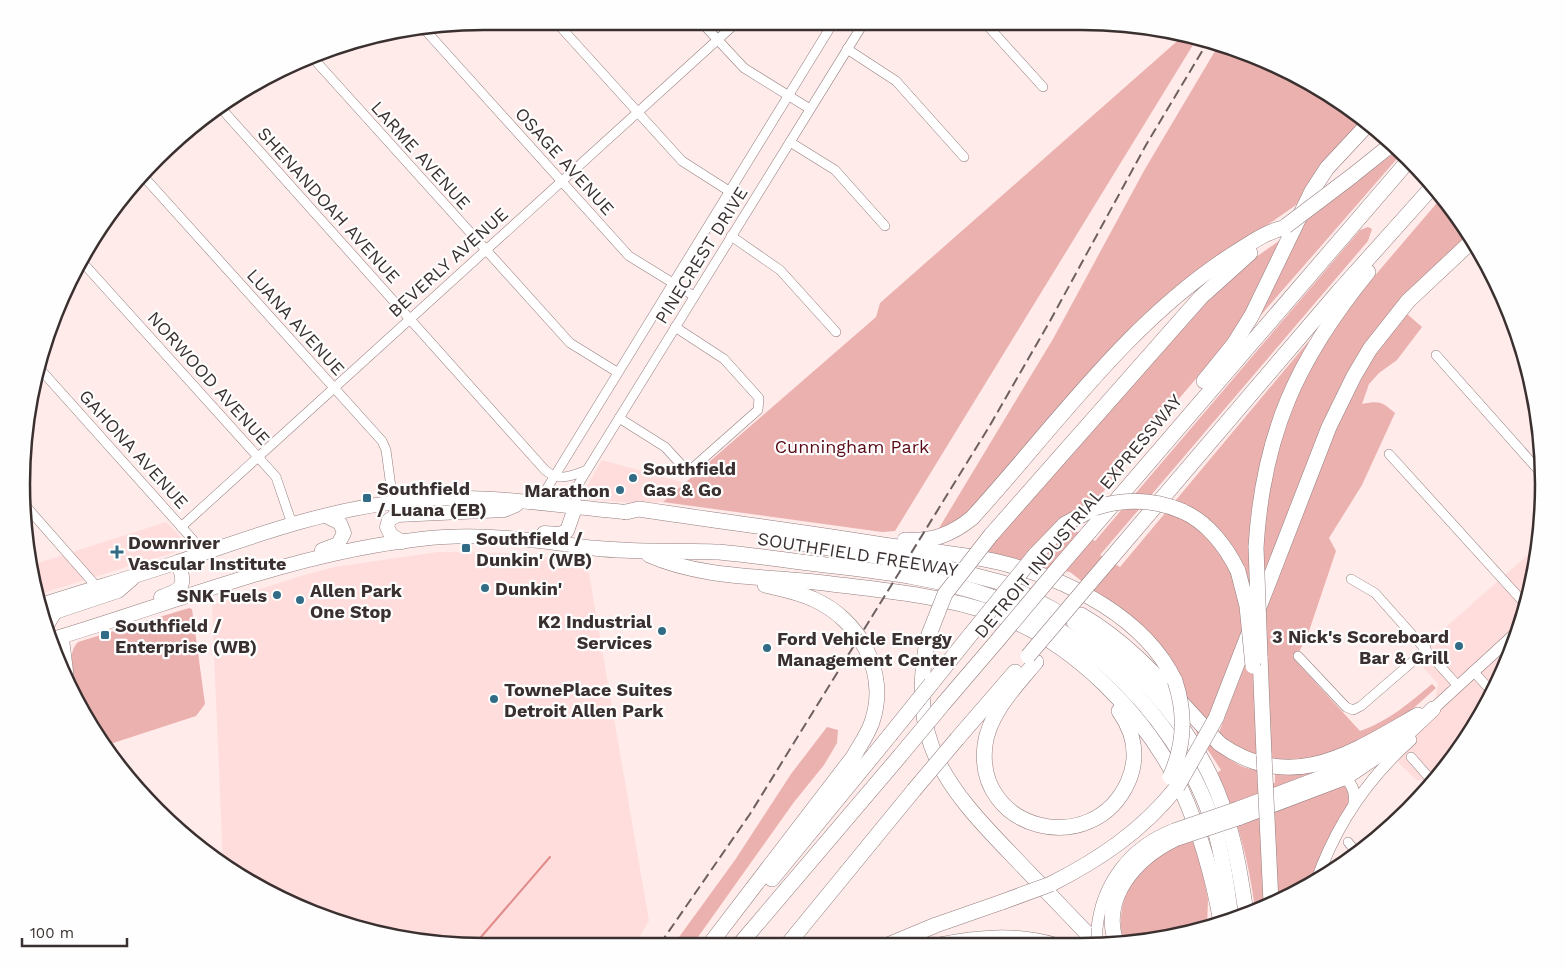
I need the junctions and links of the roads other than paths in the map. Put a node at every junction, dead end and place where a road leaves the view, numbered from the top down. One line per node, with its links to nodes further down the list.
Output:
1 (563, 30): 15 (street)
2 (709, 30): 8 (street)
3 (729, 30): 8 (street, BEVERLY AVENUE)
4 (829, 30): 12 (street, PINECREST DRIVE)
5 (859, 30): 9 (street, PINECREST DRIVE)
6 (991, 30): 11 (street)
7 (428, 34): 22 (street, OSAGE AVENUE)
8 (718, 40): 12 (street); 15 (street, BEVERLY AVENUE)
9 (847, 49): 13 (street, PINECREST DRIVE); 19 (street)
10 (316, 63): 30 (street, LARME AVENUE)
11 (1042, 87)
12 (788, 96): 13 (street); 23 (street, PINECREST DRIVE)
13 (810, 109): 17 (street, PINECREST DRIVE)
14 (225, 112): 34 (street, SHENANDOAH AVENUE)
15 (637, 112): 22 (street, BEVERLY AVENUE); 23 (street)
16 (1363, 129): 47 (highway)
17 (790, 142): 26 (street); 28 (street, PINECREST DRIVE)
18 (1386, 149): 27 (highway, bridge)
19 (964, 157)
20 (1404, 165): 47 (highway, DETROIT INDUSTRIAL EXPRESSWAY)
21 (147, 180): 40 (street, LUANA AVENUE)
22 (561, 182): 30 (street, BEVERLY AVENUE); 32 (street, OSAGE AVENUE)
23 (729, 192): 32 (street, PINECREST DRIVE)
24 (1428, 192): 71 (highway, bridge)
25 (1433, 198): 84 (highway, bridge)
26 (884, 226)
27 (1285, 227): 56 (highway); 109 (highway, bridge)
28 (731, 236): 33 (street, PINECREST DRIVE); 36 (street)
29 (1466, 245): 88 (highway, bridge)
30 (485, 251): 34 (street, BEVERLY AVENUE); 38 (street, LARME AVENUE)
31 (86, 266): 43 (street, NORWOOD AVENUE)
32 (673, 282): 33 (street, OSAGE AVENUE); 38 (street, PINECREST DRIVE)
33 (694, 296): 35 (street, PINECREST DRIVE)
34 (410, 319): 40 (street, BEVERLY AVENUE); 46 (street, SHENANDOAH AVENUE)
35 (675, 327): 41 (street, PINECREST DRIVE); 41 (street)
36 (836, 332)
37 (1436, 355): 44 (street)
38 (617, 372): 46 (street, PINECREST DRIVE)
39 (44, 373): 55 (street, GAHONA AVENUE)
40 (334, 388): 43 (street, BEVERLY AVENUE); 48 (street, LUANA AVENUE)
41 (619, 418): 45 (street, PINECREST DRIVE)
42 (1390, 454): 68 (street)
43 (258, 457): 54 (street, NORWOOD AVENUE); 55 (street, BEVERLY AVENUE)
44 (1534, 466)
45 (586, 470): 46 (street); 50 (street, PINECREST DRIVE)
46 (553, 477): 49 (street, PINECREST DRIVE)
47 (1128, 486): 104 (highway, DETROIT INDUSTRIAL EXPRESSWAY, bridge)
48 (393, 502): 49 (highway); 53 (highway)
49 (532, 502): 50 (highway); 58 (highway)
50 (575, 508): 52 (highway); 57 (highway)
51 (31, 512): 67 (street)
52 (626, 512): 56 (highway); 71 (highway, SOUTHFIELD FREEWAY)
53 (326, 516): 54 (highway); 66 (highway)
54 (292, 524): 60 (highway)
55 (181, 526): 60 (street, GAHONA AVENUE)
56 (831, 535): 88 (highway, bridge)
57 (436, 538): 58 (highway); 59 (highway)
58 (402, 542): 66 (highway)
59 (594, 548): 61 (highway, SOUTHFIELD FREEWAY)
60 (200, 553): 62 (highway)
61 (644, 553): 63 (highway); 97 (highway, SOUTHFIELD FREEWAY)
62 (178, 562): 64 (highway); 73 (highway)
63 (733, 575): 70 (highway); 102 (highway)
64 (135, 576): 67 (highway); 72 (highway)
65 (1351, 579): 75 (street)
66 (237, 581): 73 (highway)
67 (97, 587): 69 (highway)
68 (1521, 599)
69 (46, 604)
70 (981, 610): 77 (highway); 95 (highway)
71 (1068, 611): 77 (highway, bridge); 83 (highway); 96 (highway)
72 (50, 619)
73 (64, 635): 78 (street)
74 (1507, 641): 79 (main road)
75 (1426, 648): 76 (street); 80 (street)
76 (1298, 656)
77 (1032, 659): 105 (highway, bridge)
78 (68, 664)
79 (1473, 671): 80 (main road); 81 (street)
80 (1458, 686): 82 (main road)
81 (1487, 687)
82 (1433, 708): 83 (main road); 86 (highway); 89 (main road)
83 (1418, 715): 86 (main road)
84 (1264, 737): 94 (highway, bridge); 103 (highway, bridge)
85 (1410, 757): 87 (street)
86 (1342, 773): 89 (main road); 90 (highway, bridge)
87 (1428, 776)
88 (1173, 782): 106 (highway, bridge)
89 (1354, 803): 93 (main road)
90 (1174, 834): 100 (main road, bridge); 101 (highway)
91 (1348, 842): 92 (street)
92 (1353, 847)
93 (1322, 868)
94 (1272, 896)
95 (1215, 898): 98 (highway); 99 (highway)
96 (1245, 907)
97 (1230, 913)
98 (1219, 916)
99 (1213, 919)
100 (1098, 937)
101 (1115, 937)
102 (715, 938)
103 (724, 938)
104 (745, 938)
105 (793, 938)
106 (905, 938)
107 (984, 938): 108 (highway)
108 (1016, 938)
109 (1090, 938)

